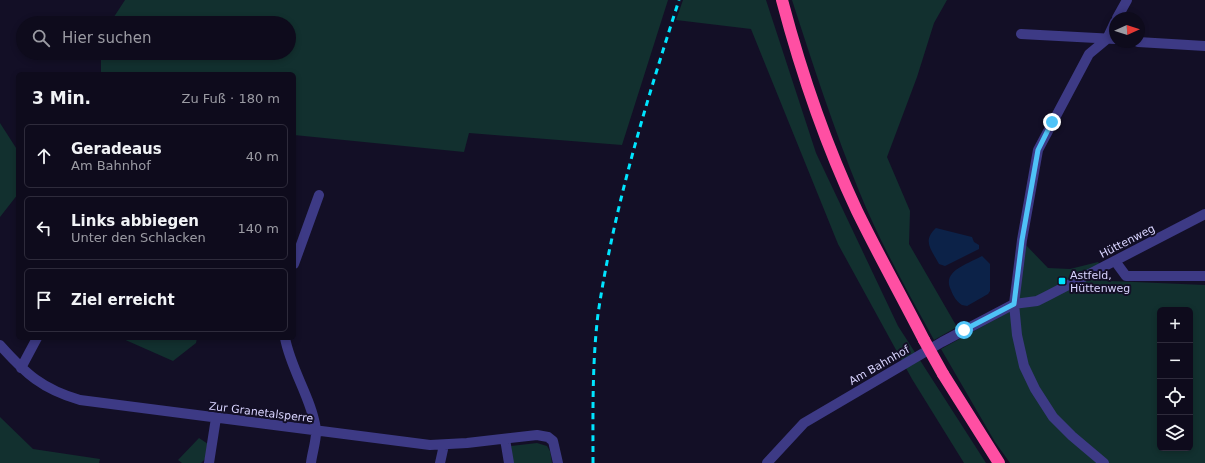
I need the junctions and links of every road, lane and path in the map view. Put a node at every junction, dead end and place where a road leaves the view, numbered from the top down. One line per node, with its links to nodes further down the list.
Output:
1 (782, 0): 29 (highway, bridge)
2 (1126, 0): 3 (street)
3 (1120, 12)
4 (1021, 34): 5 (street)
5 (1109, 39)
6 (1109, 40): 14 (street)
7 (1145, 42): 8 (street)
8 (1205, 46)
9 (319, 195): 11 (street)
10 (1205, 214): 12 (street, Hüttenweg)
11 (296, 258)
12 (1115, 261): 13 (street); 14 (street, Hüttenweg)
13 (1205, 276)
14 (1014, 304): 28 (street, Am Bahnhof); 30 (street)
15 (36, 340): 18 (street)
16 (285, 340): 20 (street)
17 (0, 345): 18 (street, Zur Granetalsperre)
18 (21, 368): 19 (street, Zur Granetalsperre)
19 (216, 418): 20 (street, Zur Granetalsperre); 23 (street)
20 (316, 431): 22 (street, Zur Granetalsperre); 24 (street)
21 (505, 439): 22 (street, Zur Granetalsperre); 26 (street); 27 (street, Zur Granetalsperre)
22 (444, 445): 25 (street)
23 (209, 463)
24 (311, 463)
25 (440, 463)
26 (509, 463)
27 (558, 463)
28 (767, 463)
29 (999, 463)
30 (1104, 463)

